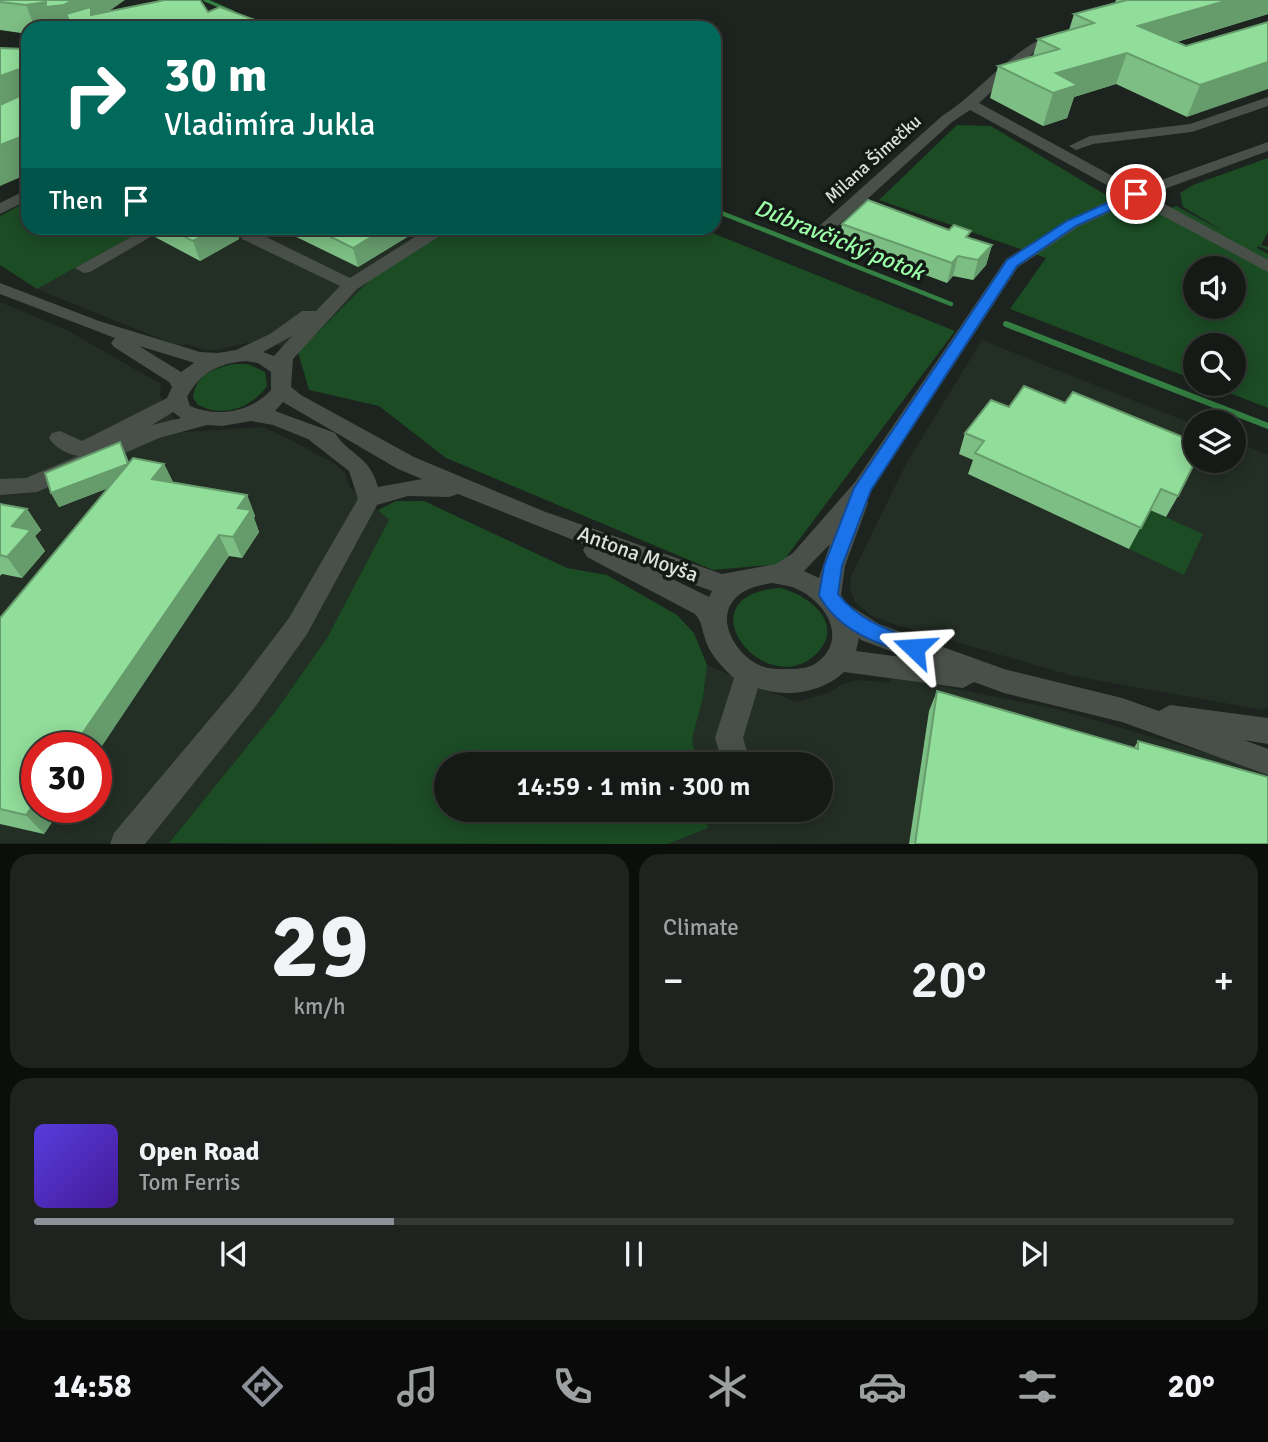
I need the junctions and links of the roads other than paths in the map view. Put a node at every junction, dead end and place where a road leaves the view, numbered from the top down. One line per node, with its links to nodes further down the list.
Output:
1 (1076, 27): 3 (street, Milana Šimečku)
2 (1268, 101): 6 (street)
3 (970, 104): 4 (street, Milana Šimečku); 5 (street)
4 (947, 119): 5 (street, Milana Šimečku); 9 (street, Milana Šimečku)
5 (1001, 123): 8 (street)
6 (1076, 146)
7 (1268, 146): 8 (street)
8 (1136, 194): 13 (street); 27 (street)
9 (825, 228)
10 (145, 235): 14 (street)
11 (248, 235): 16 (street)
12 (429, 235): 16 (street)
13 (1268, 267)
14 (83, 268)
15 (4, 288): 17 (street)
16 (348, 288): 18 (street); 19 (street)
17 (92, 325): 18 (street); 20 (street)
18 (229, 357): 19 (street); 20 (street)
19 (280, 379): 21 (street); 25 (street, Antona Moyša)
20 (179, 393): 22 (street); 24 (street)
21 (249, 414): 22 (street); 23 (street, Antona Moyša)
22 (201, 420): 26 (street)
23 (316, 435): 25 (street, Antona Moyša); 29 (street)
24 (60, 438)
25 (394, 457): 28 (street, Antona Moyša)
26 (0, 487)
27 (863, 488): 31 (street); 33 (street)
28 (482, 494): 29 (street); 30 (street, Antona Moyša)
29 (369, 499): 42 (street)
30 (535, 517): 32 (street, Antona Moyša); 34 (street, Antona Moyša)
31 (781, 573): 32 (street); 33 (street)
32 (741, 579): 34 (street)
33 (834, 603): 35 (street); 37 (street)
34 (713, 618): 36 (street)
35 (837, 660): 36 (street); 37 (street)
36 (749, 674): 40 (street)
37 (1004, 681): 38 (street)
38 (1122, 710): 39 (street); 41 (street)
39 (1268, 730)
40 (733, 752)
41 (1268, 762)
42 (125, 844)

